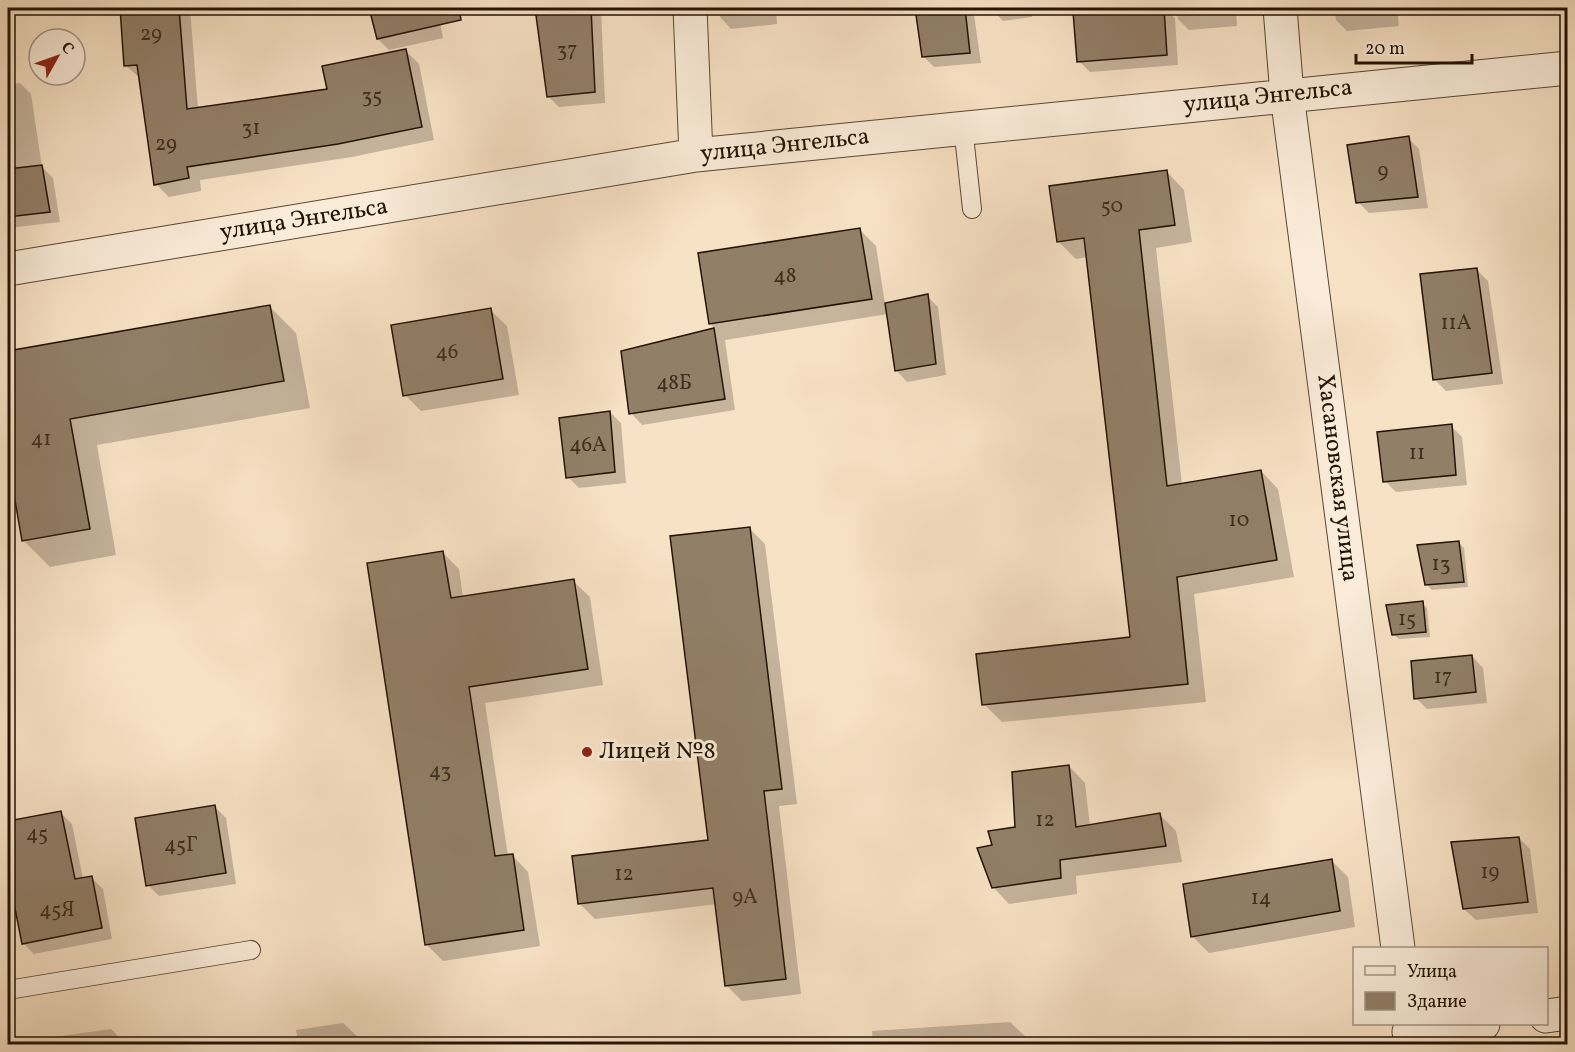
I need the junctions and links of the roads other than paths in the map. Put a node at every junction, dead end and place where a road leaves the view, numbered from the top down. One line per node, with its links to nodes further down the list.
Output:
1 (690, 8): 6 (street)
2 (1280, 8): 4 (street, Хасановская улица)
3 (1568, 68): 4 (street, улица Энгельса)
4 (1287, 95): 5 (street, улица Энгельса); 9 (street, Хасановская улица)
5 (963, 127): 6 (street, улица Энгельса); 7 (lane)
6 (696, 155): 8 (street, улица Энгельса)
7 (972, 209)
8 (8, 269)
9 (1398, 947)
10 (251, 950): 11 (lane)
11 (8, 990)
12 (1568, 1013): 13 (street)
13 (1548, 1016)
14 (1468, 1025): 15 (street)
15 (1409, 1033)

